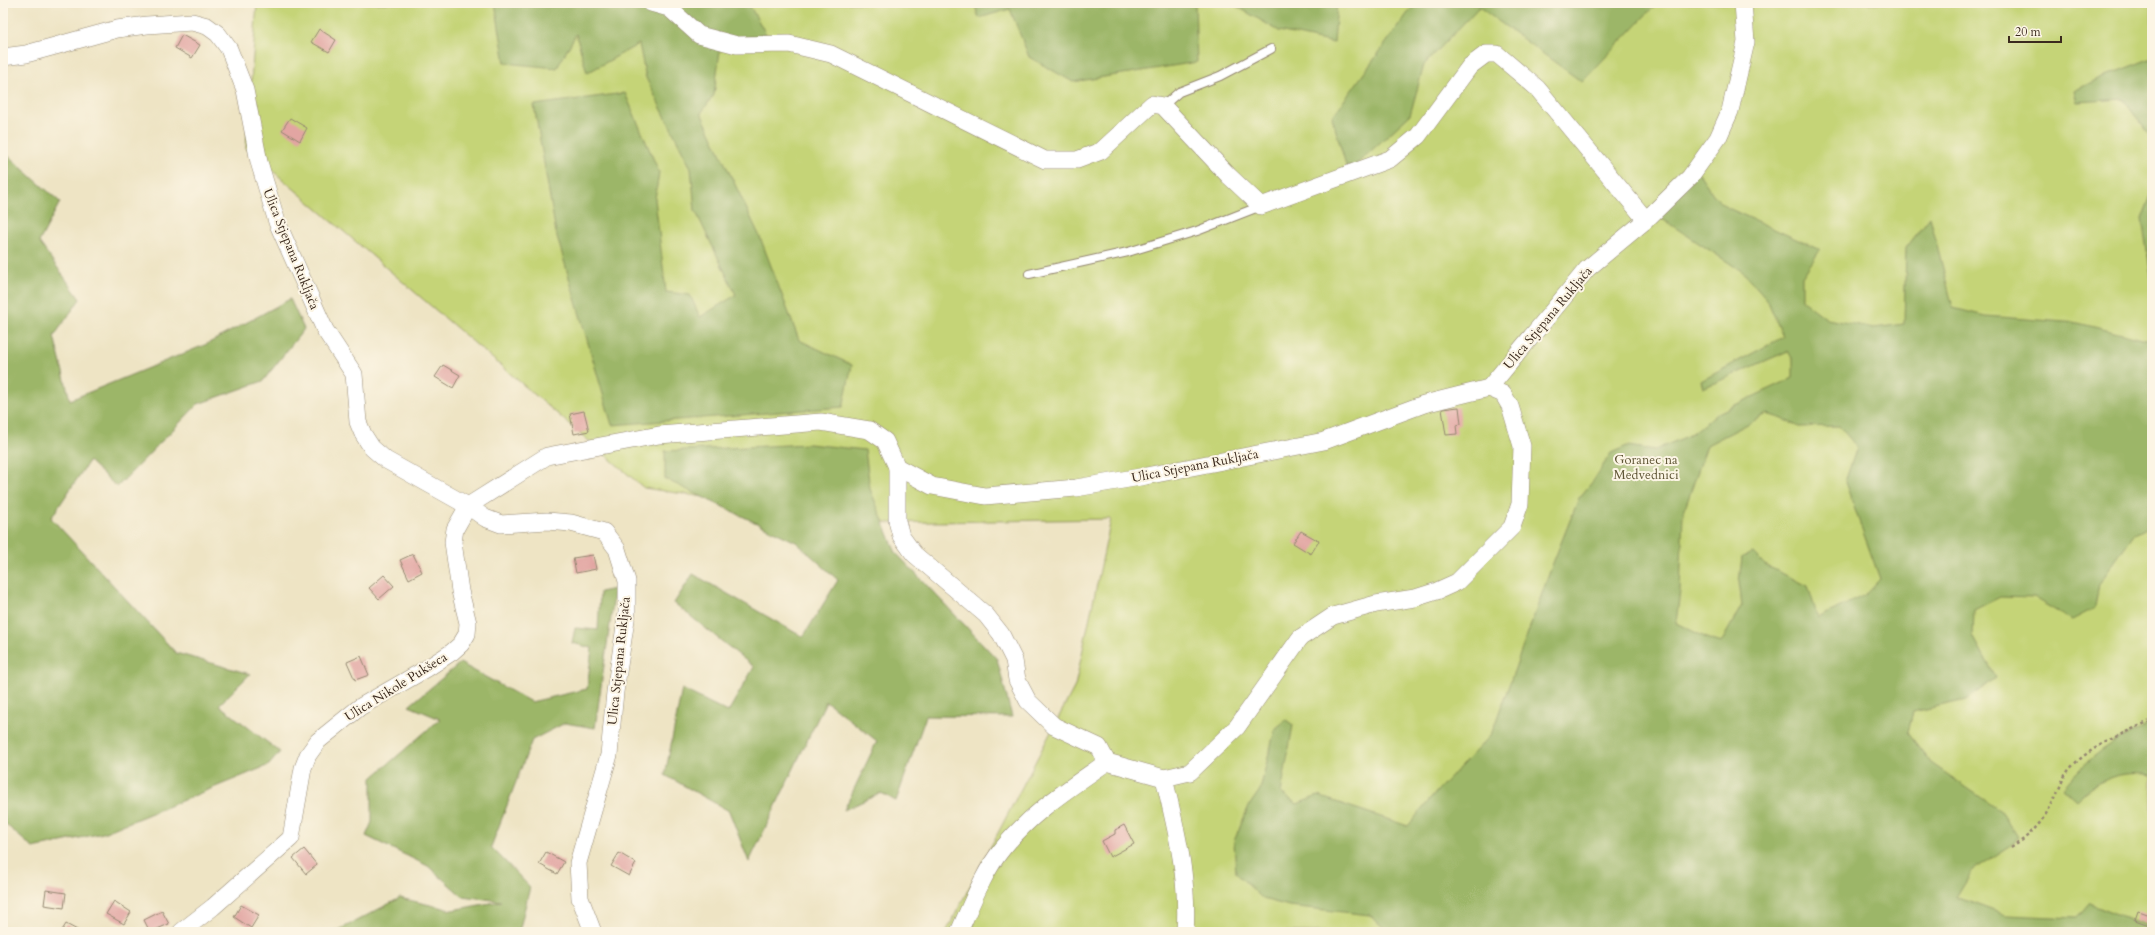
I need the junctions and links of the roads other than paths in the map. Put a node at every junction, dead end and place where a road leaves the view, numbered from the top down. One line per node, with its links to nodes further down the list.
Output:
1 (651, 3): 5 (street)
2 (1743, 3): 7 (street, Ulica Stjepana Rukljača)
3 (1271, 49): 5 (lane)
4 (3, 57): 11 (street, Ulica Stjepana Rukljača)
5 (1163, 106): 6 (street)
6 (1261, 206): 7 (street); 8 (lane)
7 (1646, 220): 9 (street, Ulica Stjepana Rukljača)
8 (1029, 274)
9 (1489, 388): 10 (street, Ulica Stjepana Rukljača); 13 (street)
10 (898, 467): 11 (street); 12 (street)
11 (468, 506): 14 (street, Ulica Nikole Pukšeca); 15 (street, Ulica Stjepana Rukljača)
12 (1107, 762): 13 (street); 16 (street)
13 (1164, 778): 17 (street)
14 (181, 932)
15 (593, 932)
16 (959, 932)
17 (1185, 932)

